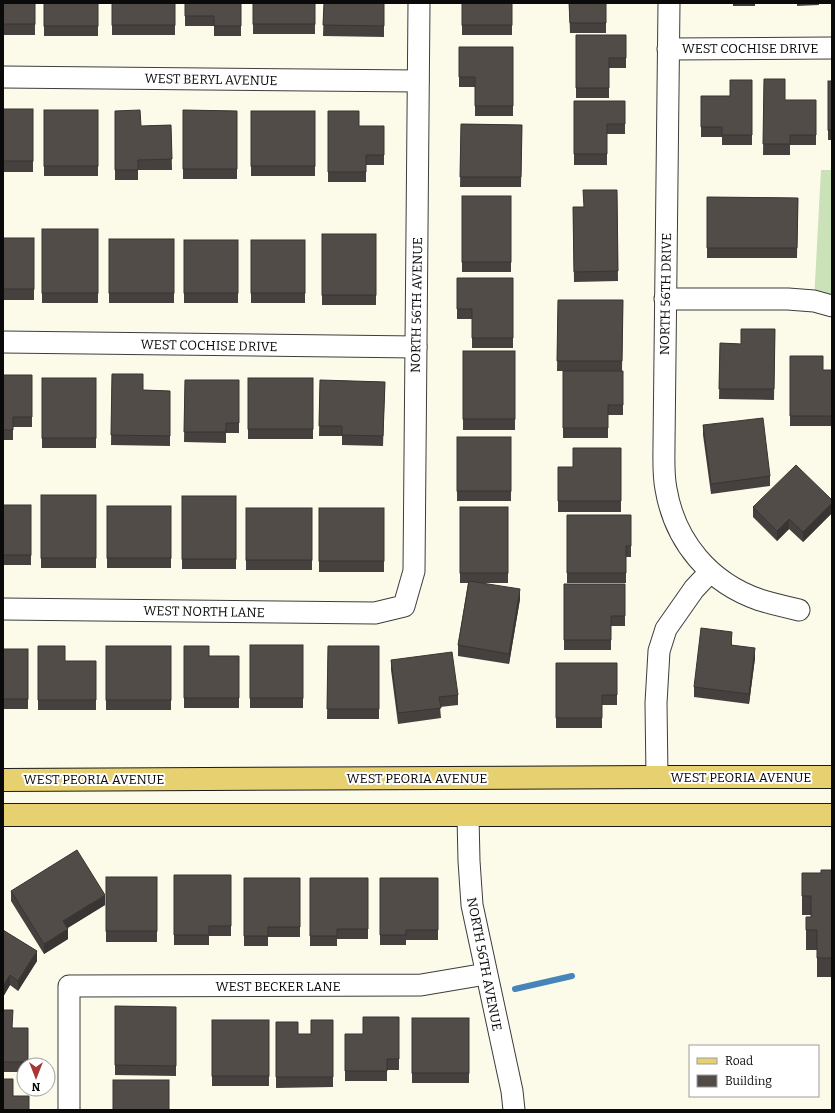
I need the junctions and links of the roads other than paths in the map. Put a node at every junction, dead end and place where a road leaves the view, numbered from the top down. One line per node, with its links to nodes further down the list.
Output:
1 (419, 3): 6 (street, NORTH 56TH AVENUE)
2 (669, 3): 3 (street, NORTH 56TH DRIVE)
3 (668, 48): 4 (street, WEST COCHISE DRIVE); 7 (street, NORTH 56TH DRIVE)
4 (832, 48)
5 (3, 77): 6 (street, WEST BERYL AVENUE)
6 (418, 81): 10 (street, NORTH 56TH AVENUE)
7 (665, 299): 8 (street); 11 (street, NORTH 56TH DRIVE)
8 (832, 306)
9 (3, 342): 10 (street, WEST COCHISE DRIVE)
10 (416, 347): 12 (street, NORTH 56TH AVENUE)
11 (710, 572): 14 (street, NORTH 56TH DRIVE); 15 (street)
12 (404, 606): 13 (street, WEST NORTH LANE)
13 (3, 609)
14 (799, 610)
15 (657, 777): 16 (main road, WEST PEORIA AVENUE); 17 (main road, WEST PEORIA AVENUE)
16 (832, 777)
17 (3, 780)
18 (3, 815): 20 (main road)
19 (832, 815): 20 (main road)
20 (468, 816): 21 (street, NORTH 56TH AVENUE)
21 (486, 974): 22 (street, WEST BECKER LANE); 23 (street, NORTH 56TH AVENUE)
22 (69, 1110)
23 (514, 1110)

